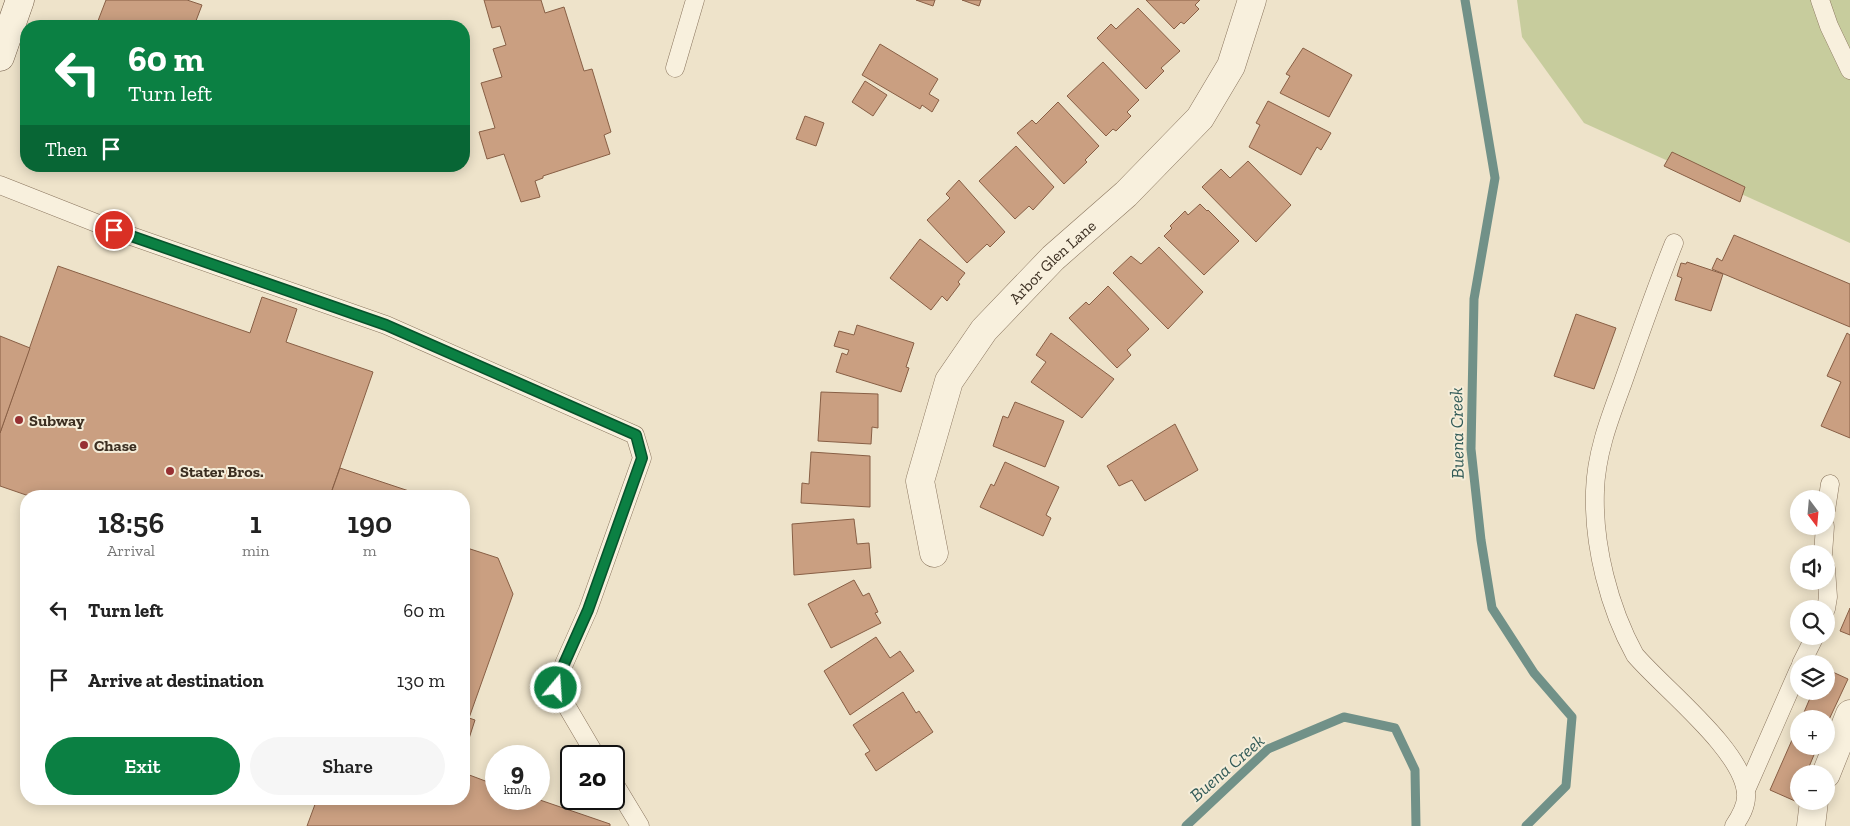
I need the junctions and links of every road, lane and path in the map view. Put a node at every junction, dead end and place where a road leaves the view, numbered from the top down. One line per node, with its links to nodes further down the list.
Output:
1 (20, 0): 5 (street)
2 (695, 0): 6 (lane)
3 (1252, 0): 12 (street, Arbor Glen Lane)
4 (1820, 0): 7 (lane)
5 (0, 57)
6 (674, 68)
7 (1850, 70)
8 (0, 185): 15 (lane)
9 (1674, 243): 17 (lane)
10 (1830, 484): 11 (lane)
11 (1829, 490)
12 (934, 553)
13 (1790, 690): 17 (lane)
14 (1850, 714): 16 (street)
15 (590, 745)
16 (1830, 765)
17 (1746, 790): 21 (lane)
18 (625, 801): 20 (lane)
19 (1813, 810): 22 (street)
20 (640, 826)
21 (1734, 826)
22 (1811, 826)

